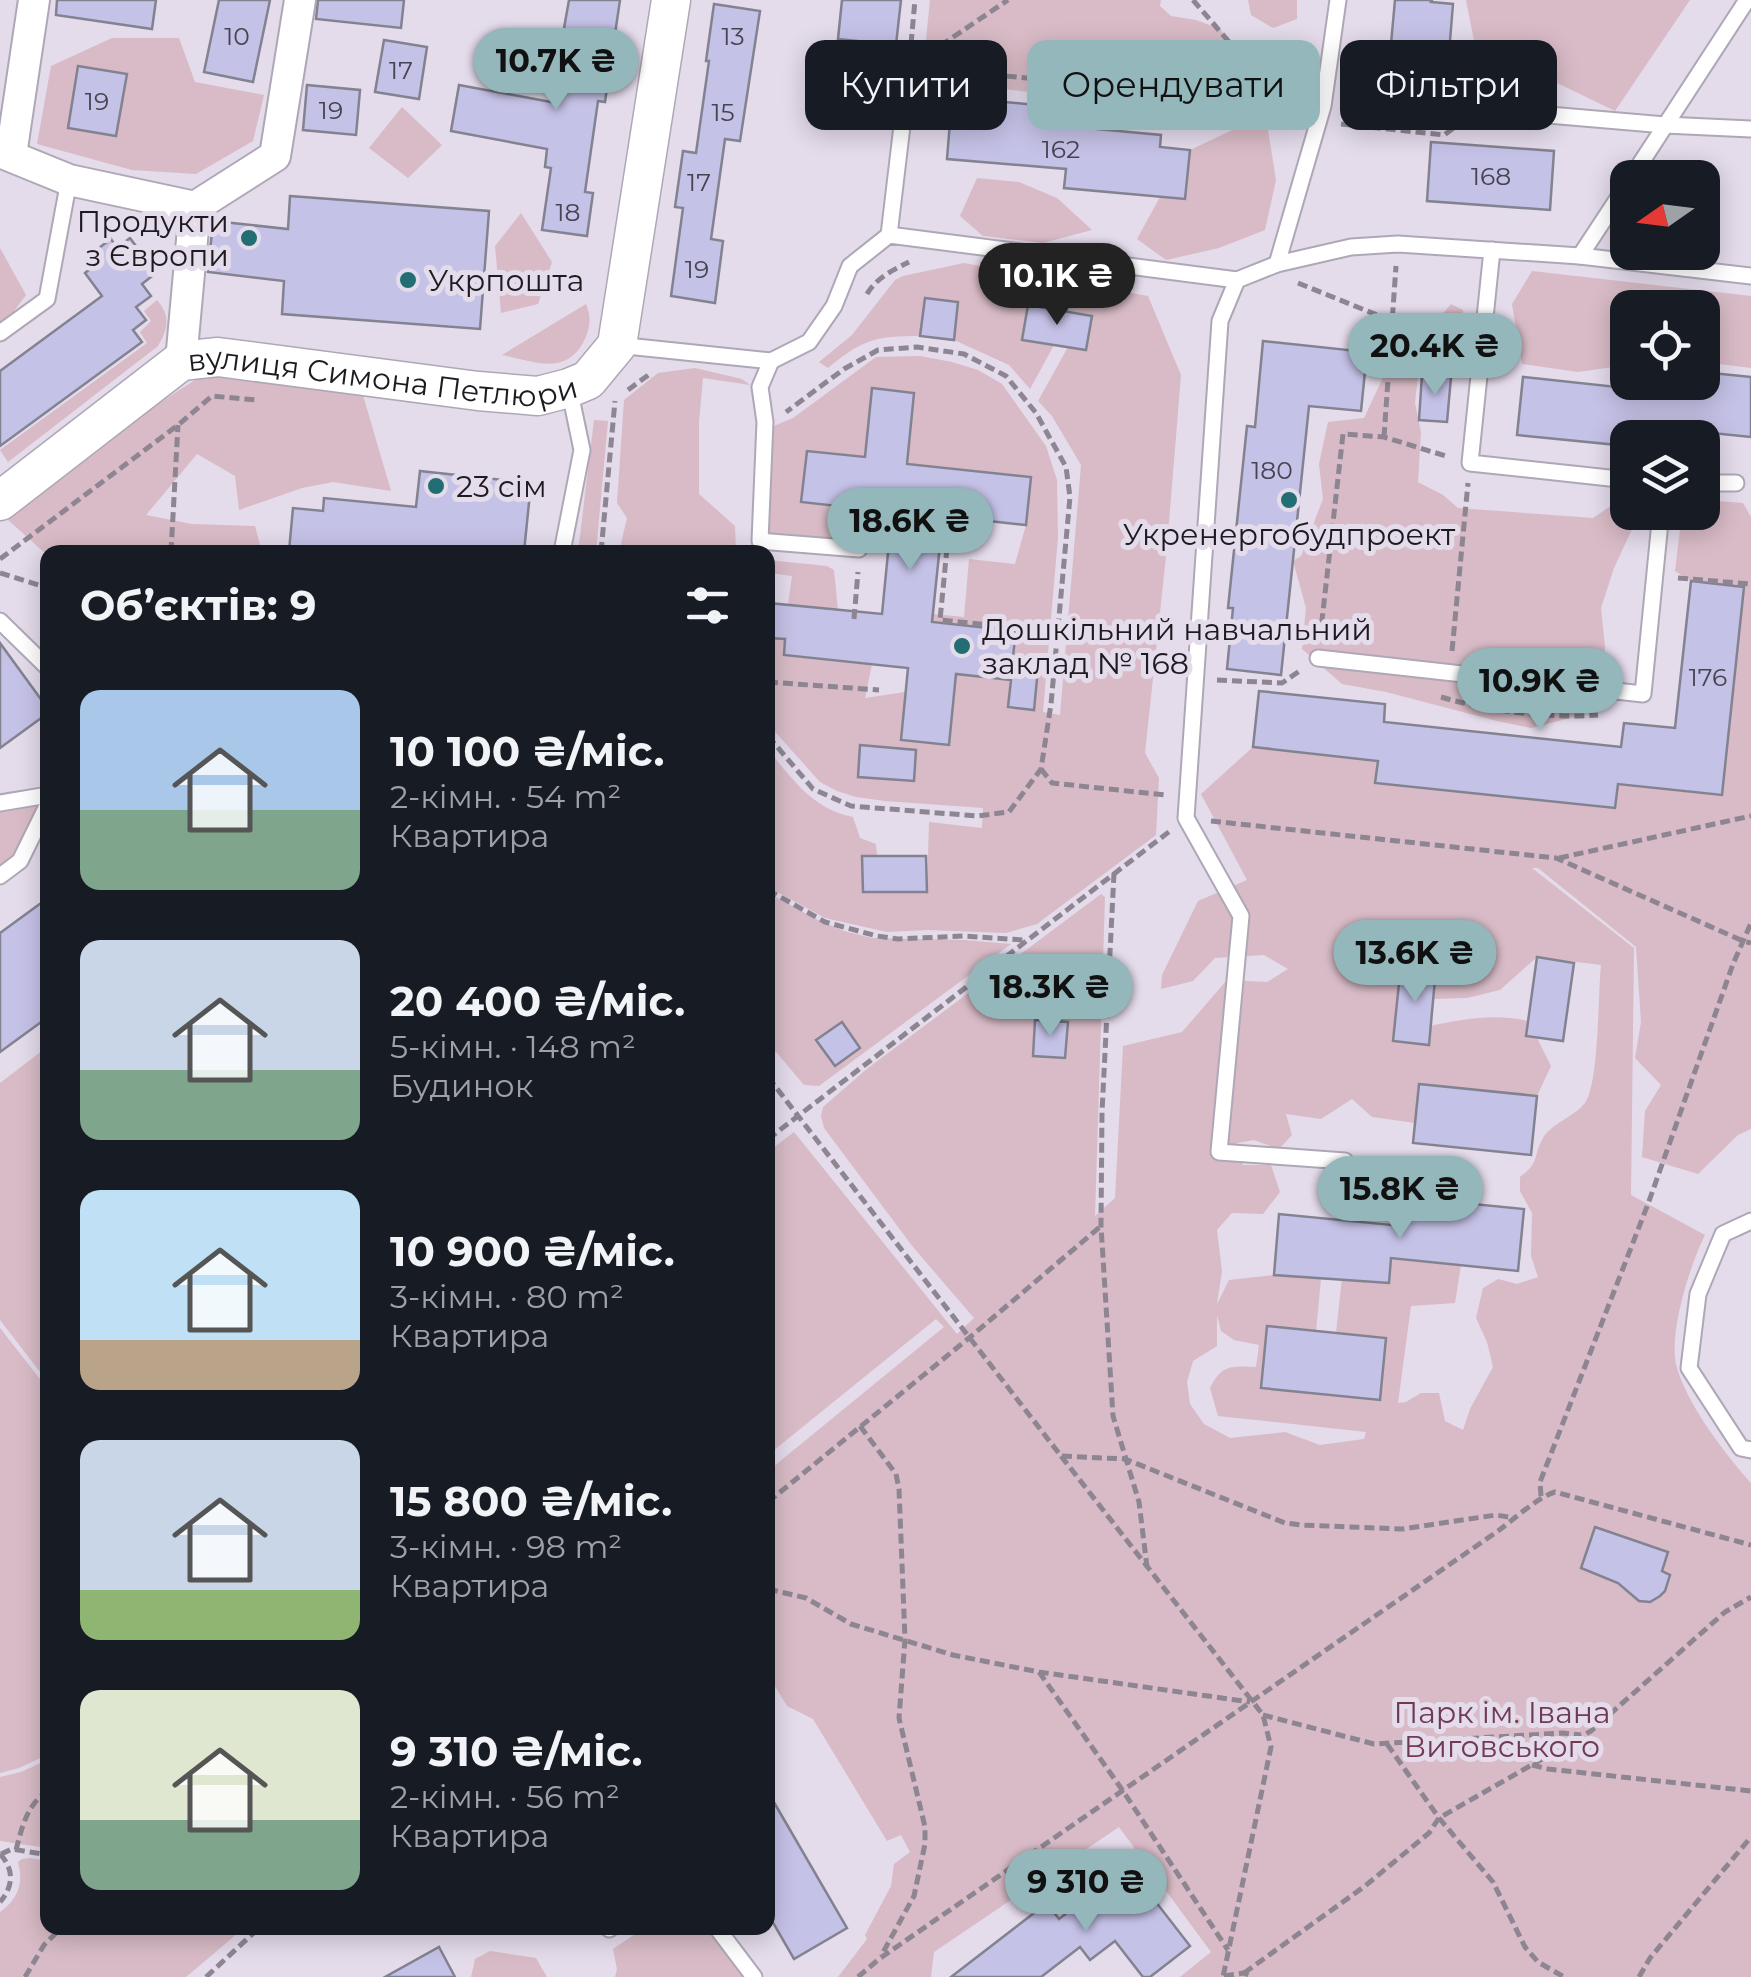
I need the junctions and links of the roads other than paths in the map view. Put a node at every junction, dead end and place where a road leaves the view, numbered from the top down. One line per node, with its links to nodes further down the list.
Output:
1 (34, 0): 10 (street)
2 (300, 0): 13 (street)
3 (671, 0): 22 (street)
4 (1338, 0): 18 (lane)
5 (1747, 0): 7 (lane)
6 (1557, 115): 7 (lane)
7 (1666, 125): 8 (lane); 11 (lane)
8 (1751, 129)
9 (901, 130): 15 (lane)
10 (6, 154): 12 (street)
11 (1642, 160)
12 (69, 180): 13 (street); 21 (lane)
13 (194, 207): 23 (street)
14 (1610, 209): 17 (lane)
15 (889, 236): 20 (lane); 24 (lane)
16 (1492, 250): 17 (lane); 18 (lane); 26 (lane)
17 (1580, 256): 19 (lane)
18 (1277, 264): 20 (lane)
19 (1751, 276)
20 (1238, 280): 40 (lane)
21 (0, 334)
22 (617, 344): 24 (lane); 25 (street, вулиця Симона Петлюри)
23 (182, 361): 25 (street, вулиця Симона Петлюри); 29 (street, вулиця Симона Петлюри)
24 (771, 361): 32 (lane)
25 (569, 388): 31 (lane)
26 (1610, 478)
27 (1720, 483): 28 (lane)
28 (1736, 483)
29 (0, 501)
30 (1659, 530): 34 (lane)
31 (563, 545)
32 (859, 549)
33 (0, 621): 35 (lane)
34 (1318, 658)
35 (40, 660)
36 (40, 797): 37 (lane)
37 (0, 803)
38 (40, 820): 39 (lane)
39 (0, 876)
40 (1345, 1161)
41 (1751, 1220): 42 (lane)
42 (1751, 1450)
43 (722, 1935): 44 (lane)
44 (754, 1977)

